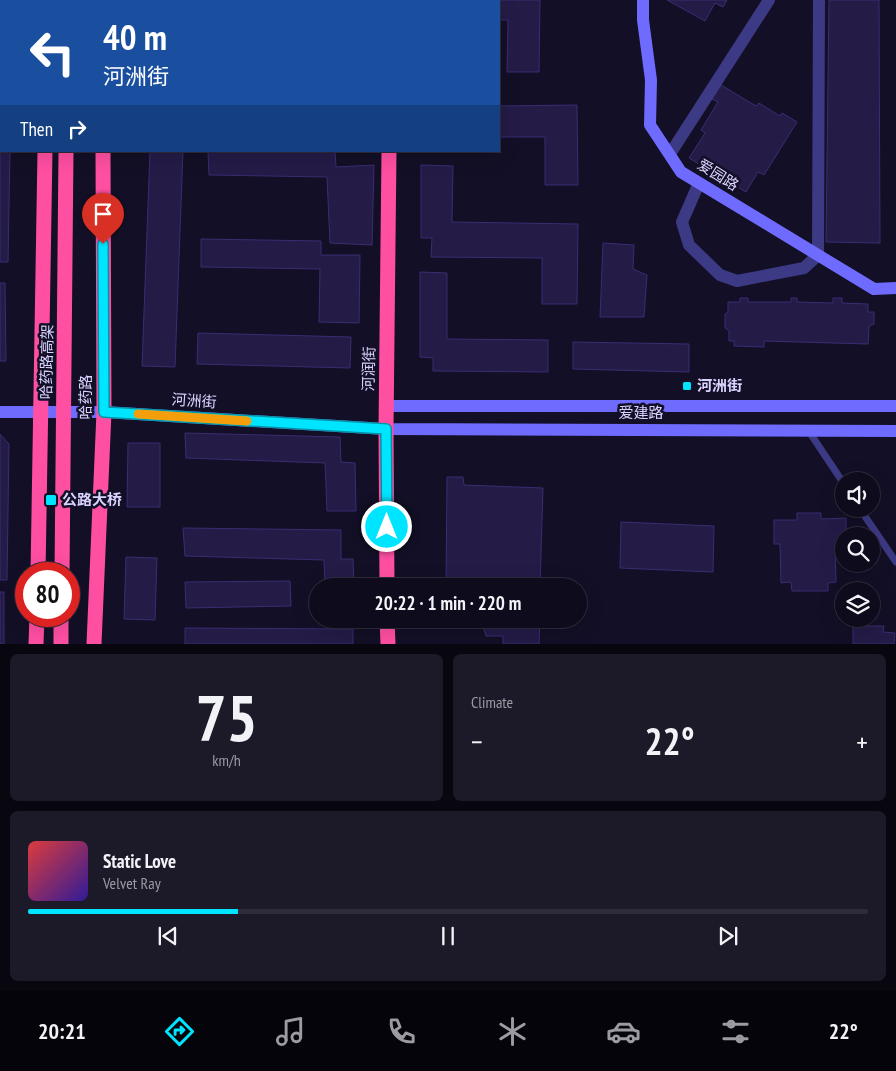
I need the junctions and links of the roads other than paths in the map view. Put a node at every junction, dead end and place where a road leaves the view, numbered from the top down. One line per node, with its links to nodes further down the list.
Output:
1 (643, 0): 8 (main road, 爱园路)
2 (769, 0): 8 (street)
3 (819, 0): 10 (street)
4 (45, 152): 15 (highway)
5 (66, 152): 23 (highway, 哈药路高架, bridge)
6 (103, 152): 16 (highway, 哈药路)
7 (389, 152): 12 (highway, 河润街)
8 (670, 154): 9 (main road, 爱园路)
9 (699, 183): 10 (main road, 爱园路); 10 (street)
10 (818, 256): 11 (main road, 爱园路)
11 (896, 288)
12 (386, 406): 13 (main road, 爱建路); 17 (highway, 河润街)
13 (896, 406)
14 (0, 412): 15 (main road, 河洲街)
15 (42, 412): 16 (main road, 河洲街); 22 (highway)
16 (104, 412): 17 (main road, 河洲街); 31 (highway, 哈药路)
17 (386, 429): 18 (main road, 爱建路); 25 (highway, 河润街)
18 (808, 430): 19 (main road, 爱建路); 20 (lane)
19 (896, 431)
20 (836, 472)
21 (865, 517): 24 (lane)
22 (38, 562)
23 (62, 562)
24 (896, 562)
25 (387, 578)
26 (37, 627): 29 (highway)
27 (61, 627): 30 (highway)
28 (388, 628): 32 (highway)
29 (36, 644)
30 (61, 644)
31 (94, 644)
32 (388, 644)

